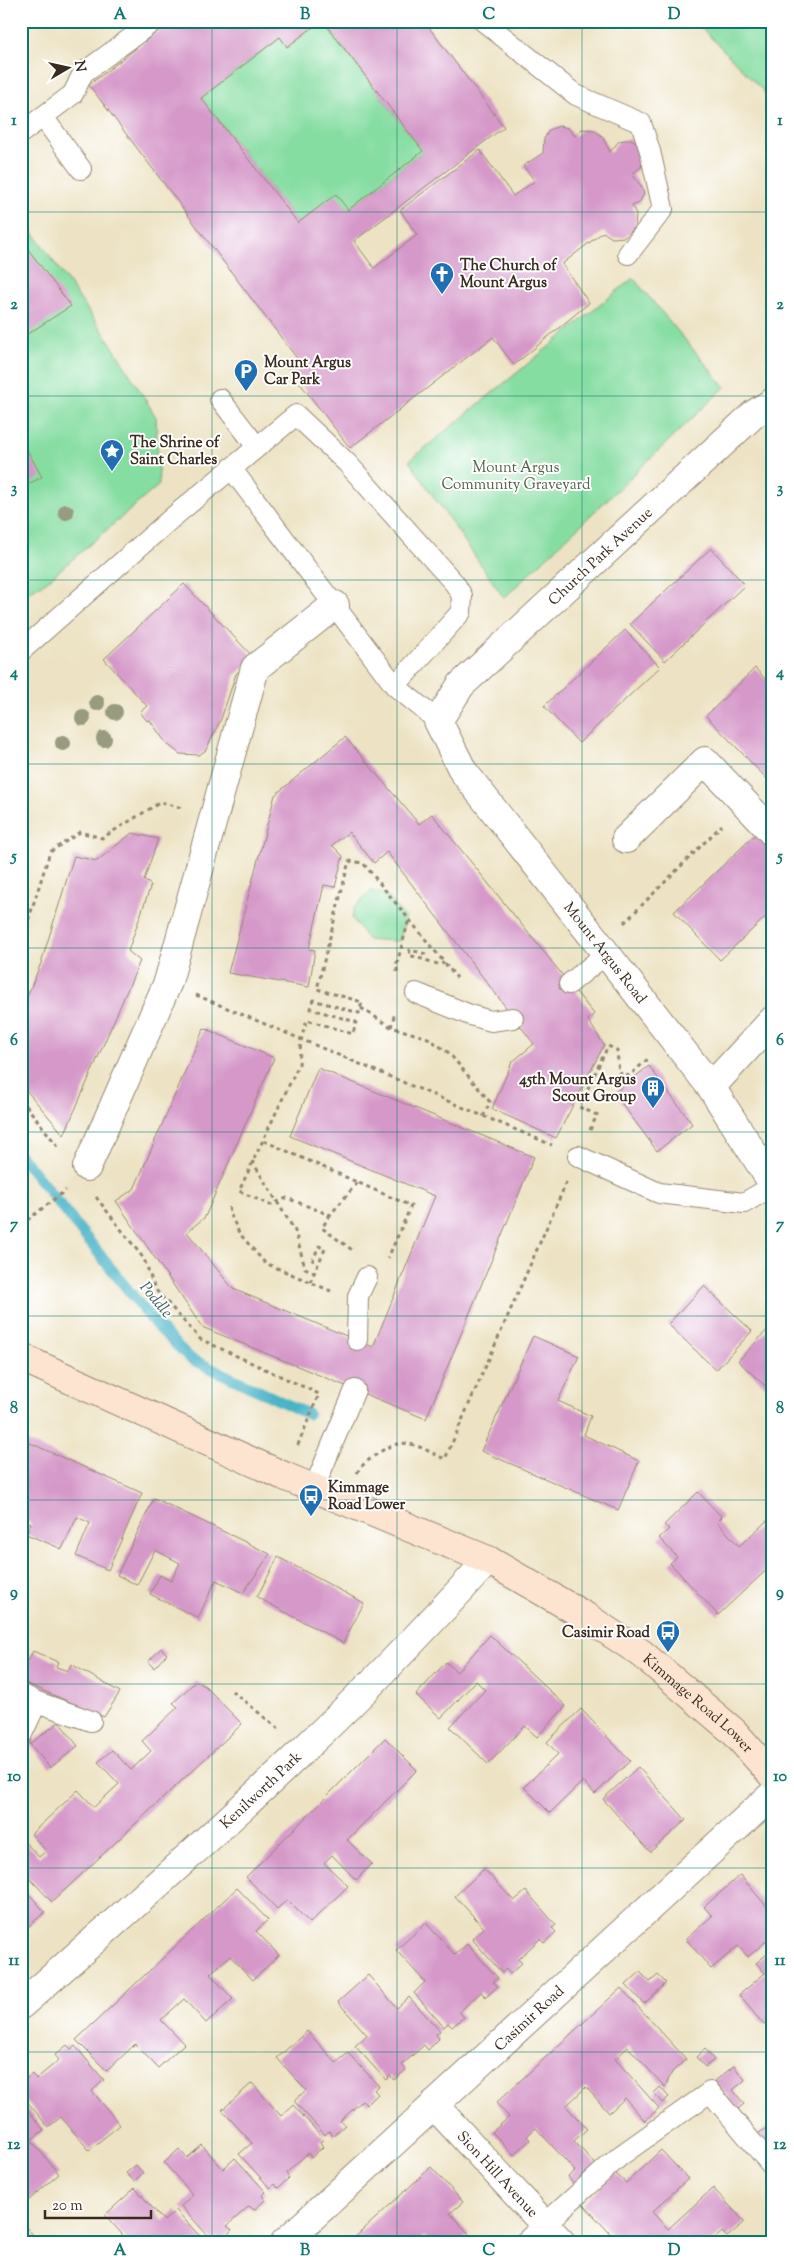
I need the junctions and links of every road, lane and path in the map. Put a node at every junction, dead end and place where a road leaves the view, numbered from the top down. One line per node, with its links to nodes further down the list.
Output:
1 (154, 21): 3 (lane)
2 (483, 21): 6 (lane)
3 (43, 117): 4 (lane); 5 (lane)
4 (21, 133)
5 (82, 169)
6 (628, 254)
7 (220, 399): 9 (lane)
8 (773, 402): 14 (street, Church Park Avenue)
9 (257, 447): 10 (lane); 13 (lane)
10 (231, 468): 11 (lane); 12 (lane)
11 (335, 605): 13 (lane); 16 (street)
12 (21, 651)
13 (395, 686): 14 (lane)
14 (438, 722): 21 (street, Mount Argus Road)
15 (745, 803): 17 (street); 18 (street); 21 (path)
16 (214, 818): 20 (path); 25 (street)
17 (773, 833)
18 (626, 839)
19 (410, 920): 23 (path); 24 (path); 29 (path)
20 (21, 944)
21 (604, 950): 26 (lane); 34 (street, Mount Argus Road)
22 (426, 954): 23 (path)
23 (444, 962): 27 (path)
24 (396, 980)
25 (168, 982): 35 (path); 43 (street)
26 (569, 984)
27 (463, 985)
28 (416, 993): 31 (lane)
29 (361, 1008): 33 (path); 35 (path)
30 (395, 1012): 33 (path)
31 (513, 1018)
32 (773, 1020): 36 (street)
33 (391, 1027): 38 (path)
34 (672, 1038): 36 (street, Mount Argus Road); 41 (path)
35 (301, 1039): 38 (path); 39 (path)
36 (711, 1087): 45 (street, Mount Argus Road)
37 (21, 1099): 40 (path)
38 (483, 1116): 41 (path)
39 (264, 1141): 42 (path); 44 (path)
40 (63, 1153)
41 (578, 1156): 45 (lane); 65 (path)
42 (252, 1161): 47 (path); 47 (path)
43 (90, 1179): 63 (path)
44 (357, 1183): 49 (path); 53 (path)
45 (773, 1185)
46 (68, 1188): 51 (path)
47 (278, 1201): 49 (path); 56 (path)
48 (230, 1207): 58 (path)
49 (330, 1215): 50 (path)
50 (324, 1222)
51 (21, 1225)
52 (354, 1251): 54 (path)
53 (391, 1252)
54 (350, 1259)
55 (312, 1262): 56 (path)
56 (314, 1272): 58 (path)
57 (367, 1277): 60 (lane)
58 (310, 1282): 59 (path)
59 (335, 1293)
60 (357, 1340)
61 (21, 1356): 63 (main road, Kimmage Road Lower)
62 (355, 1390): 64 (lane)
63 (284, 1476): 64 (main road, Kimmage Road Lower)
64 (314, 1488): 65 (main road, Kimmage Road Lower)
65 (341, 1499): 66 (main road, Kimmage Road Lower)
66 (488, 1560): 72 (main road, Kimmage Road Lower); 74 (street, Kenilworth Park)
67 (232, 1691): 70 (path)
68 (29, 1698): 69 (lane); 71 (lane)
69 (91, 1721)
70 (277, 1727)
71 (21, 1736)
72 (773, 1776)
73 (773, 1794): 75 (street, Casimir Road)
74 (21, 2005)
75 (434, 2105): 77 (street, Sion Hill Avenue); 78 (street, Casimir Road)
76 (773, 2167): 77 (lane)
77 (543, 2236)
78 (285, 2242)

